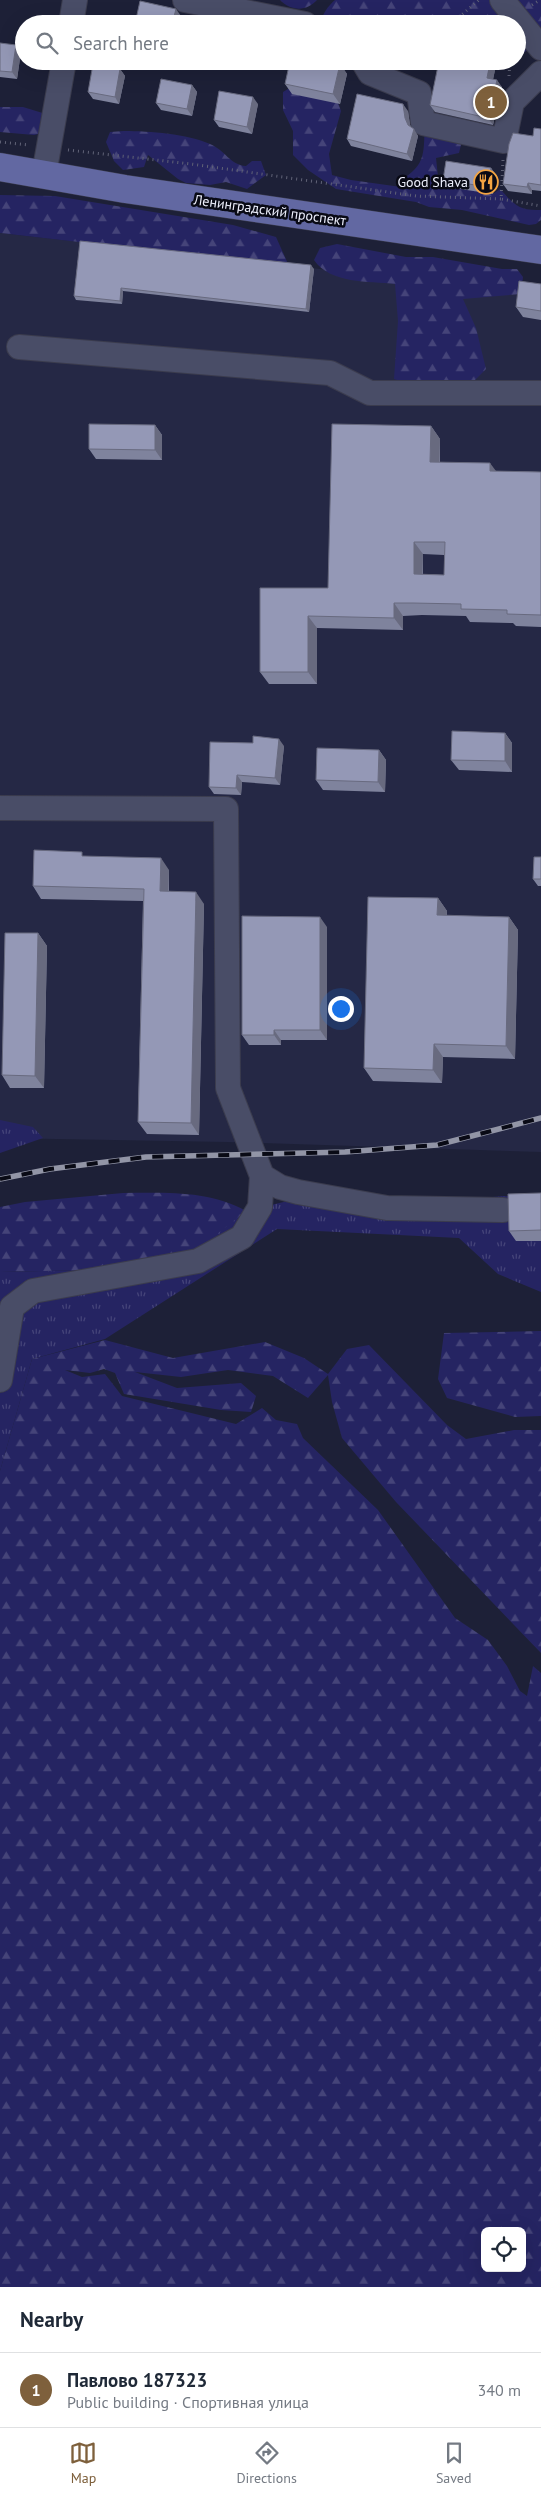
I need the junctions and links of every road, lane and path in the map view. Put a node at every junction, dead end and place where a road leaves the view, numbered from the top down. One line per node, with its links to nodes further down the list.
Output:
1 (75, 0): 5 (street)
2 (186, 0): 6 (street)
3 (479, 0): 7 (path)
4 (502, 0): 8 (street)
5 (72, 15)
6 (260, 15)
7 (462, 15)
8 (514, 15)
9 (526, 30): 10 (street)
10 (541, 48)
11 (62, 70): 16 (street)
12 (368, 70): 14 (street)
13 (541, 73): 14 (street)
14 (504, 141): 18 (path)
15 (0, 142): 16 (path)
16 (46, 161): 17 (main road, Ленинградский проспект); 18 (path); 20 (main road, Ленинградский проспект)
17 (0, 167)
18 (501, 199): 19 (path)
19 (541, 206)
20 (541, 250)
21 (18, 347): 22 (street)
22 (541, 393)
23 (0, 808): 24 (street)
24 (262, 1176): 25 (street); 26 (street)
25 (503, 1210)
26 (5, 1321): 27 (street)
27 (0, 1380)

